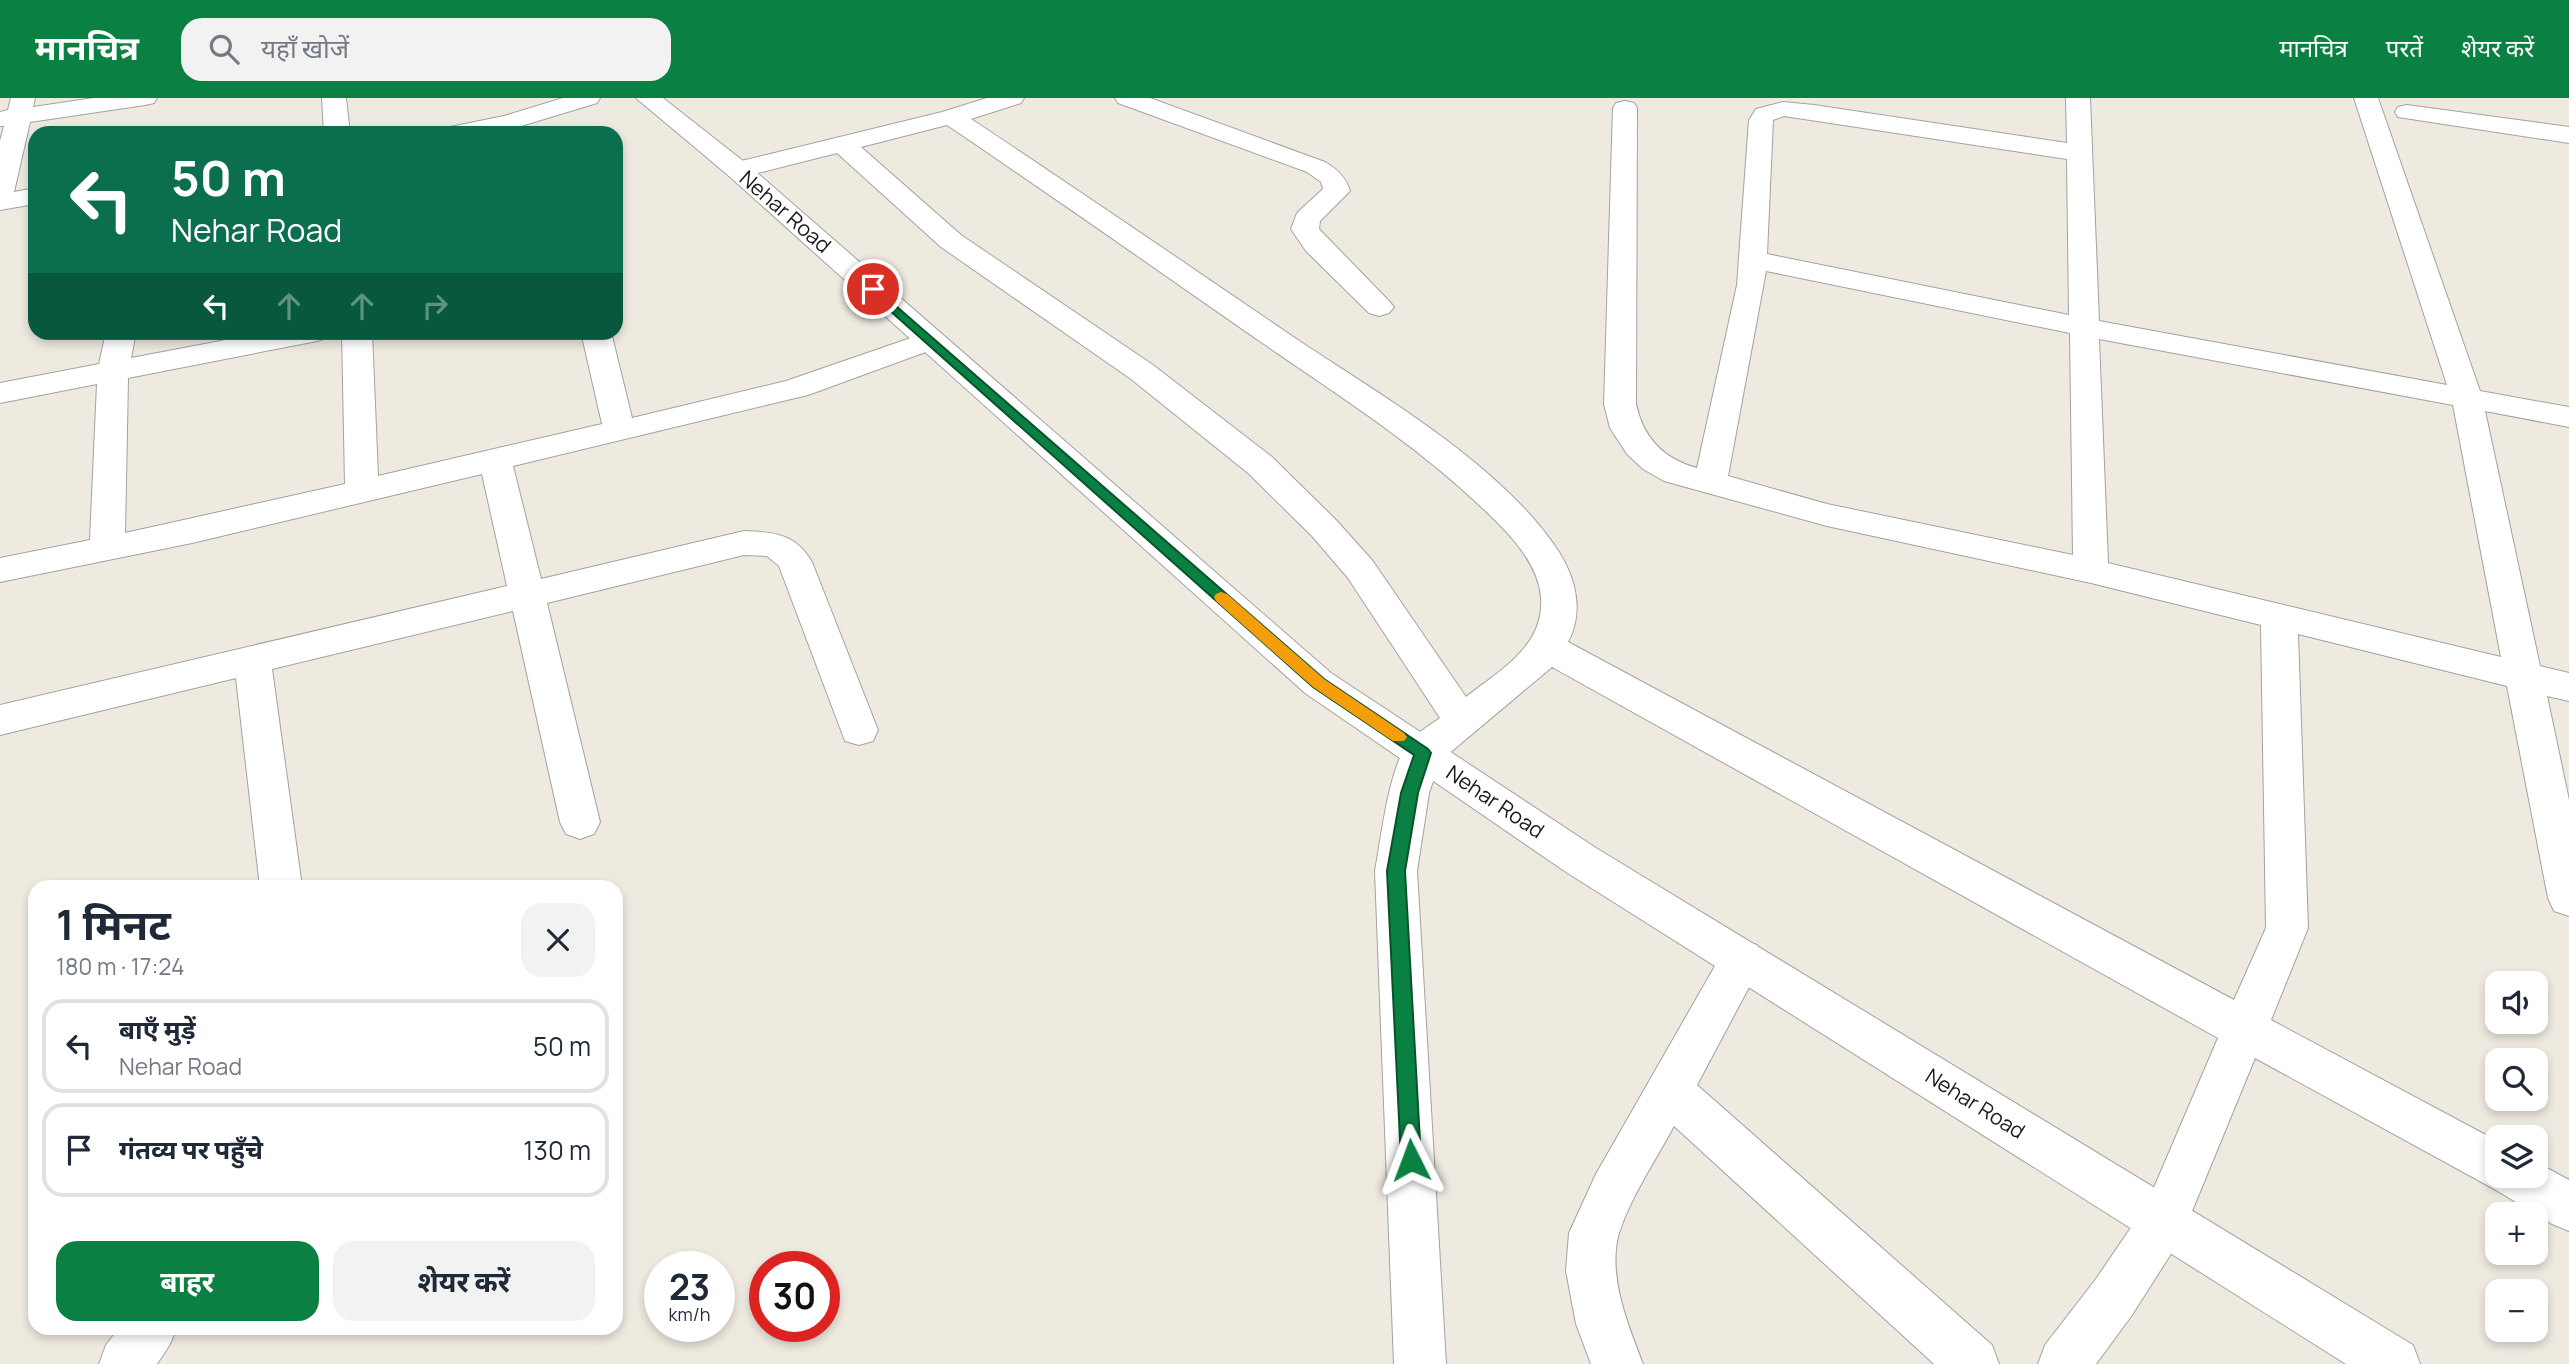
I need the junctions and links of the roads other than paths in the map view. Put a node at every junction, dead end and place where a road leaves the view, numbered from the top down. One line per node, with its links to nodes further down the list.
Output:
1 (145, 98): 10 (street)
2 (334, 98): 13 (street)
3 (588, 98): 14 (street)
4 (648, 98): 18 (street, Nehar Road)
5 (1012, 98): 12 (street)
6 (1127, 98): 23 (street)
7 (2078, 98): 17 (street)
8 (2366, 98): 32 (street)
9 (1625, 108): 36 (street)
10 (14, 111): 19 (street)
11 (2407, 112): 15 (street)
12 (951, 117): 16 (street); 43 (street)
13 (337, 126)
14 (492, 126)
15 (2569, 135)
16 (842, 144): 18 (street); 48 (street)
17 (2080, 153): 22 (street); 24 (street)
18 (738, 170): 29 (street, Nehar Road)
19 (0, 194)
20 (28, 197): 21 (street)
21 (0, 202)
22 (1754, 261): 24 (street); 36 (street)
23 (1379, 307)
24 (2085, 327): 32 (street); 40 (street)
25 (119, 340): 30 (street)
26 (276, 340): 30 (street)
27 (357, 340): 37 (street)
28 (598, 340): 34 (street)
29 (931, 340): 34 (street); 50 (street, Nehar Road)
30 (113, 372): 31 (street); 38 (street)
31 (0, 393)
32 (2467, 398): 33 (street); 45 (street)
33 (2569, 417)
34 (619, 429): 35 (street)
35 (495, 458): 37 (street); 41 (street)
36 (1710, 482): 40 (street)
37 (362, 490): 38 (street)
38 (107, 548): 39 (street)
39 (0, 570)
40 (2091, 571): 42 (street)
41 (526, 597): 44 (street); 49 (street); 51 (street)
42 (2279, 617): 45 (street); 55 (street)
43 (1549, 648): 48 (street); 55 (street)
44 (252, 661): 47 (street); 52 (street)
45 (2524, 676): 46 (street); 53 (street)
46 (2569, 687)
47 (0, 720)
48 (1462, 722): 50 (street)
49 (859, 730)
50 (1423, 753): 54 (street, Nehar Road); 63 (street)
51 (580, 822)
52 (280, 880)
53 (2569, 898)
54 (1742, 959): 56 (street); 60 (street, Nehar Road)
55 (2245, 1028): 57 (street); 60 (street)
56 (1669, 1091): 64 (street); 65 (street)
57 (2485, 1160)
58 (2535, 1188): 59 (street)
59 (2569, 1207)
60 (2164, 1221): 66 (street); 67 (street, Nehar Road)
61 (146, 1335): 62 (street)
62 (125, 1364)
63 (1420, 1364)
64 (1617, 1364)
65 (1973, 1364)
66 (2064, 1364)
67 (2394, 1364)

